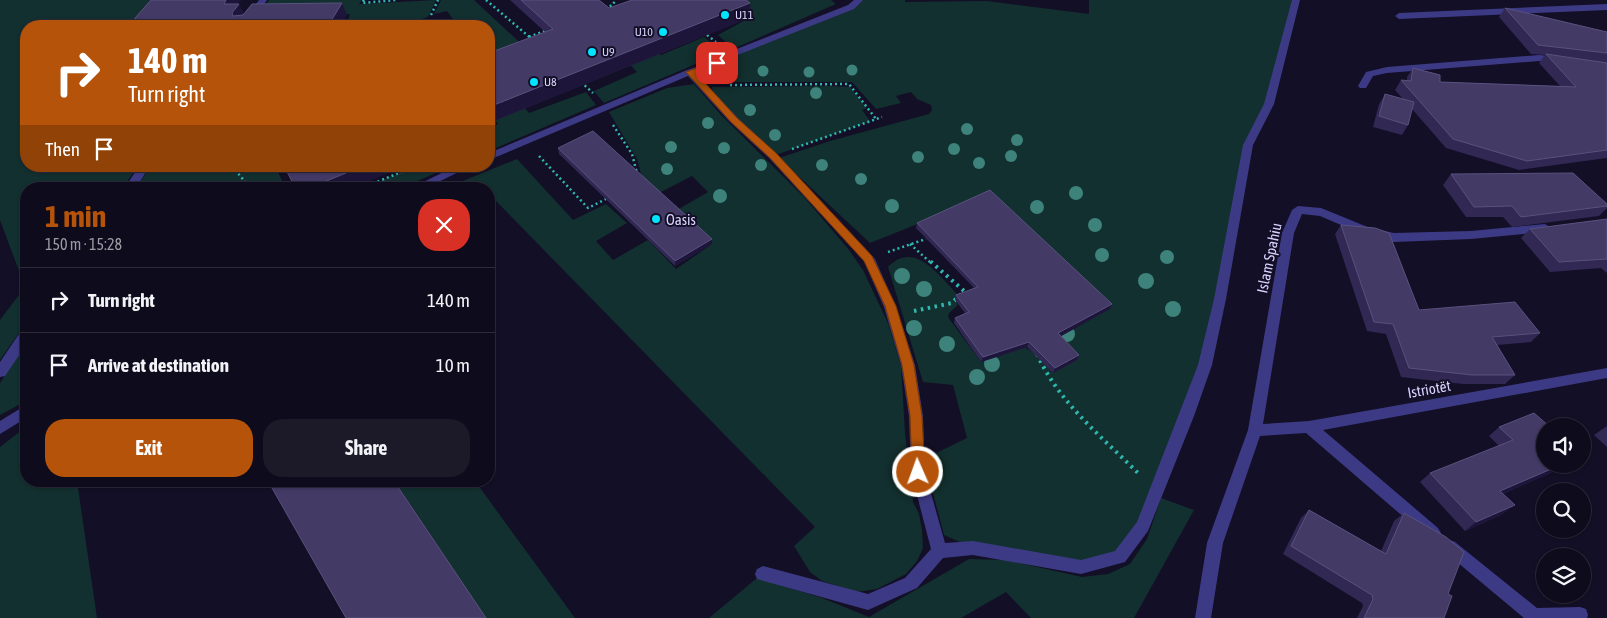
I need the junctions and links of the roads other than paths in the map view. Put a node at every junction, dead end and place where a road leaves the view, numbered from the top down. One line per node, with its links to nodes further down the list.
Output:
1 (262, 0): 6 (street)
2 (859, 0): 8 (street)
3 (1296, 0): 21 (street)
4 (1607, 7): 5 (street)
5 (1399, 16)
6 (248, 20)
7 (1569, 61): 9 (street)
8 (690, 72): 10 (street); 21 (street)
9 (1363, 86)
10 (495, 154)
11 (452, 172): 12 (street)
12 (430, 182)
13 (1553, 227): 20 (street, Islam Spahiu)
14 (20, 344): 15 (street)
15 (0, 372)
16 (1607, 373): 18 (street, Istriotët)
17 (20, 415): 19 (street)
18 (1309, 427): 20 (street, Istriotët); 23 (street)
19 (0, 428)
20 (1256, 430): 24 (street, Islam Spahiu)
21 (939, 551): 22 (street)
22 (762, 574)
23 (1580, 615)
24 (1203, 618)

